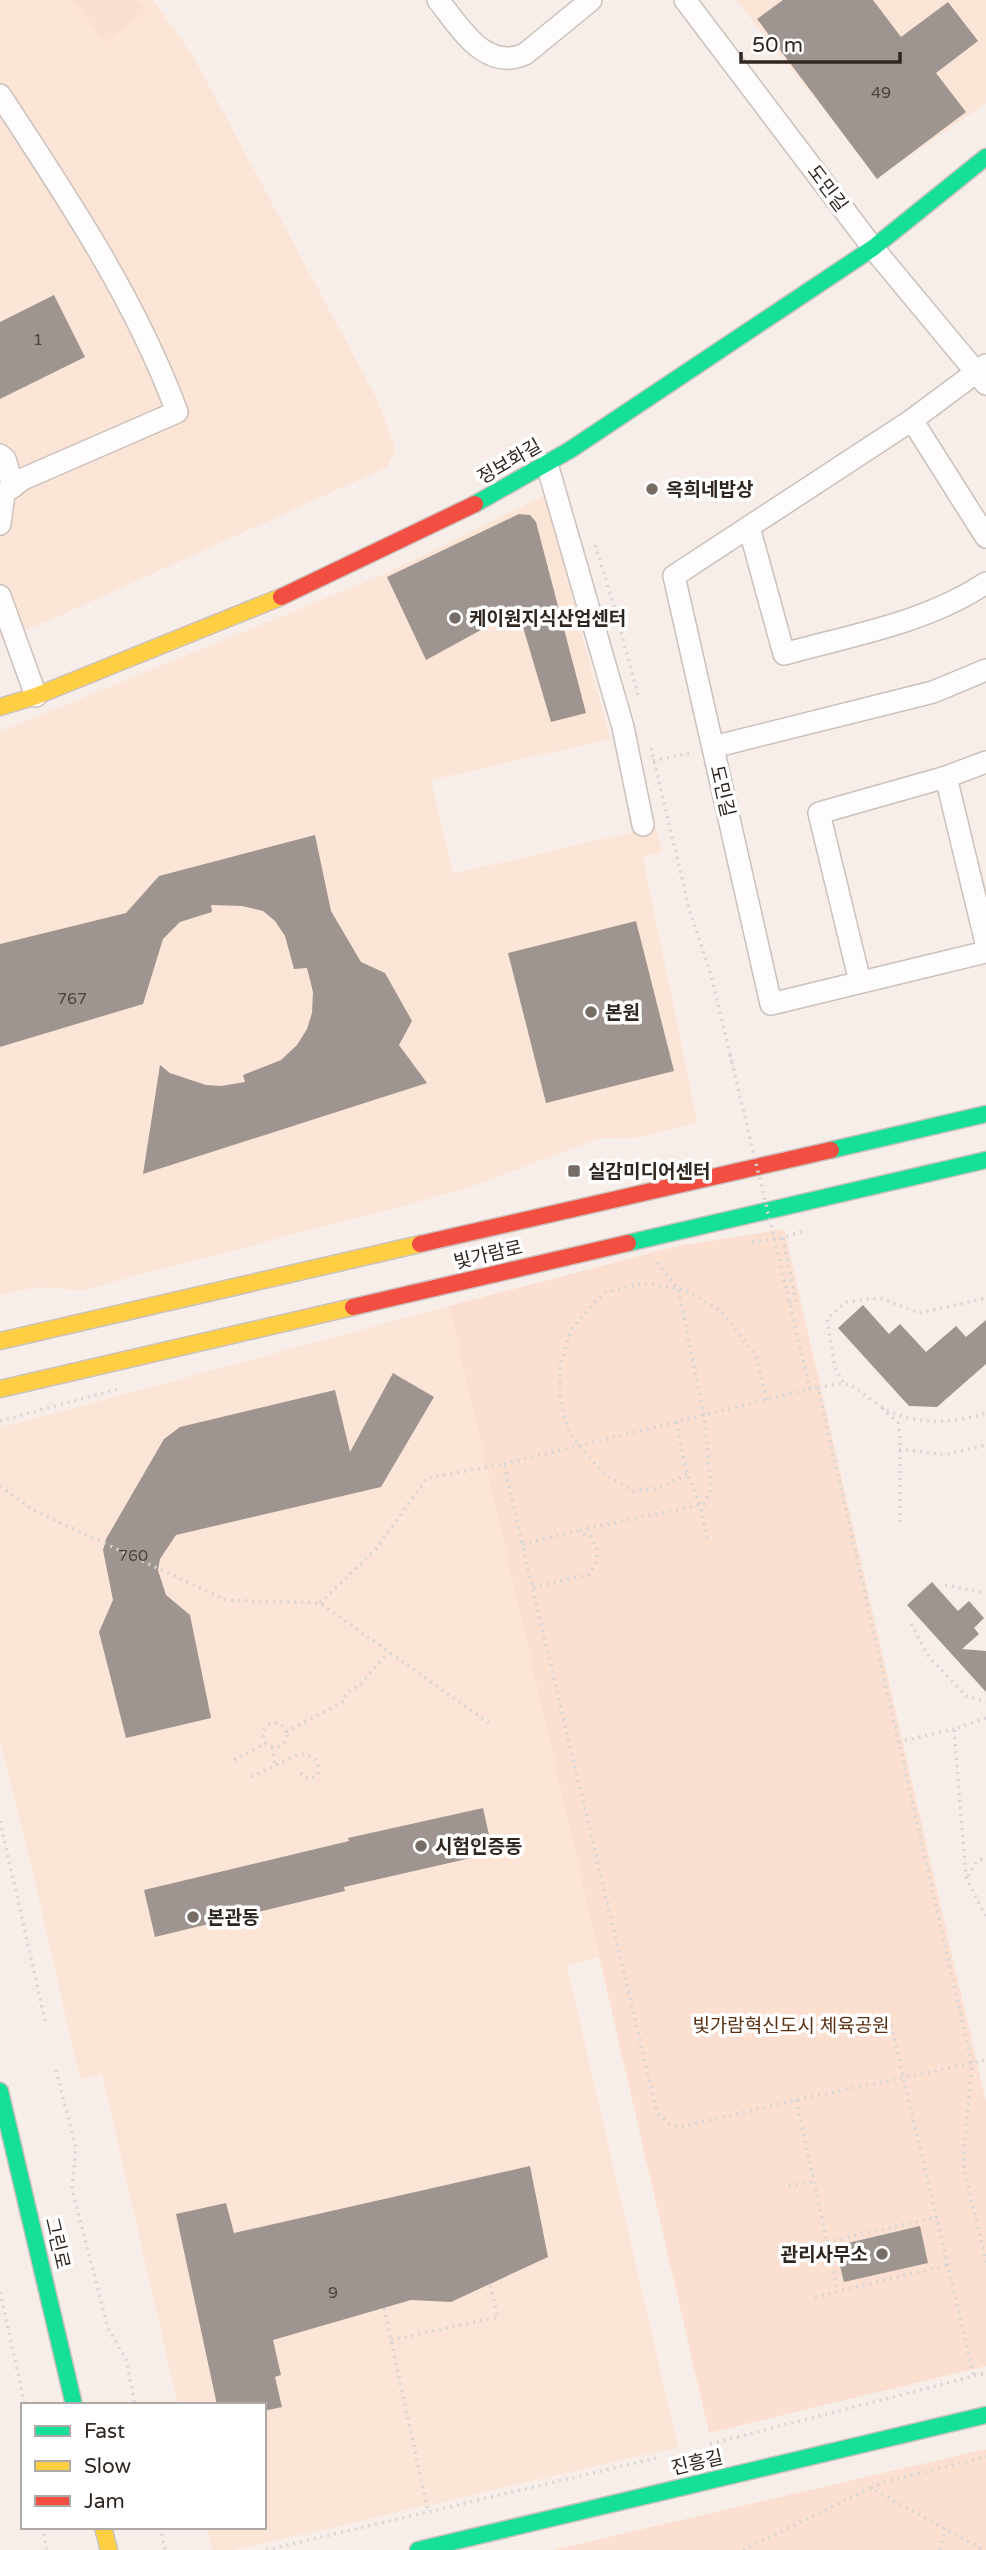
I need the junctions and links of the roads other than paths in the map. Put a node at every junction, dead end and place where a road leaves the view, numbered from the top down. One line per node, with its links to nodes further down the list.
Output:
1 (438, 0): 2 (street)
2 (591, 0)
3 (685, 0): 6 (street, 도민길)
4 (0, 95): 11 (street)
5 (986, 157): 6 (street, 정보화길)
6 (873, 248): 7 (street, 도민길); 10 (street, 정보화길)
7 (983, 374): 8 (street, 도민길)
8 (912, 420): 13 (street, 도민길); 14 (street)
9 (0, 455): 11 (street)
10 (547, 464): 18 (street, 정보화길); 23 (street)
11 (5, 497): 12 (street)
12 (0, 524)
13 (749, 527): 15 (street); 20 (street, 도민길)
14 (986, 537)
15 (986, 583)
16 (0, 596): 18 (street)
17 (986, 670): 20 (street)
18 (36, 696): 19 (street, 정보화길)
19 (0, 706)
20 (713, 747): 26 (street, 도민길)
21 (986, 762): 22 (street)
22 (946, 777): 24 (street); 26 (street)
23 (643, 825)
24 (986, 943)
25 (986, 952): 26 (street, 도민길)
26 (860, 982)
27 (986, 1114): 29 (street, 빛가람로)
28 (986, 1160): 30 (street, 빛가람로)
29 (0, 1341)
30 (0, 1389)
31 (0, 2091): 32 (street, 그린로)
32 (74, 2403)
33 (986, 2415): 36 (street, 진흥길)
34 (104, 2529): 35 (street)
35 (109, 2550)
36 (418, 2550)

